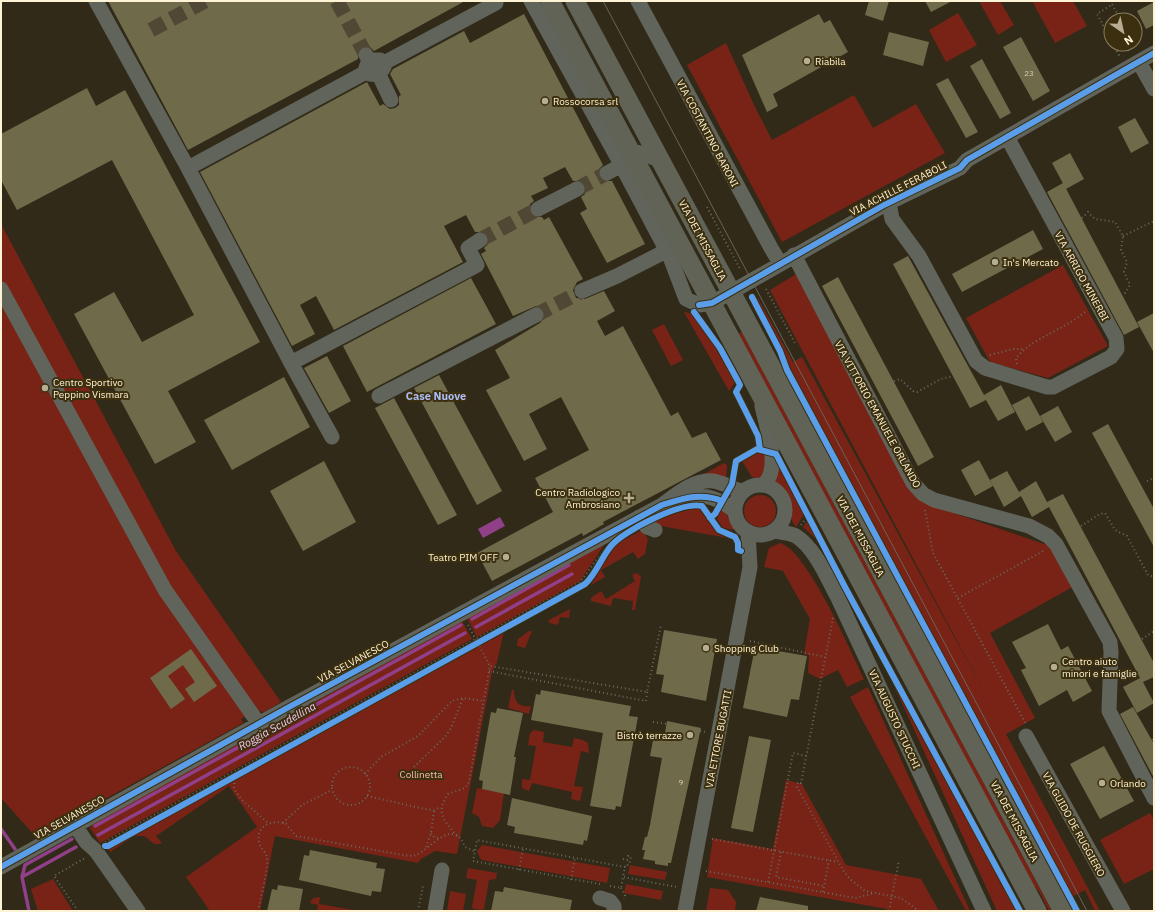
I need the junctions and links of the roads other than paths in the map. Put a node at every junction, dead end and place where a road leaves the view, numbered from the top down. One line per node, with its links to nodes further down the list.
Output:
1 (96, 1): 15 (street)
2 (494, 1): 9 (street)
3 (530, 1): 13 (street, VIA DEI MISSAGLIA)
4 (550, 1): 13 (main road, VIA DEI MISSAGLIA)
5 (575, 1): 14 (main road, VIA DEI MISSAGLIA)
6 (638, 1): 23 (street, VIA COSTANTINO BARONI)
7 (1154, 53): 8 (street, VIA ACHILLE FERABOLI)
8 (1139, 62): 10 (street); 12 (street, VIA ACHILLE FERABOLI)
9 (373, 65): 11 (street); 15 (street)
10 (1154, 89)
11 (391, 100)
12 (1007, 138): 18 (street, VIA ACHILLE FERABOLI); 18 (street, VIA ARRIGO MINERBI)
13 (623, 158): 14 (street); 16 (street); 21 (street, VIA DEI MISSAGLIA); 27 (main road, VIA DEI MISSAGLIA)
14 (660, 161): 26 (main road, VIA DEI MISSAGLIA)
15 (188, 168): 29 (street)
16 (607, 173)
17 (577, 189): 19 (street)
18 (889, 203): 22 (street, VIA ACHILLE FERABOLI)
19 (538, 210)
20 (480, 240): 29 (street)
21 (666, 251): 25 (street); 27 (street, VIA DEI MISSAGLIA)
22 (794, 255): 23 (street, VIA ACHILLE FERABOLI); 46 (street, VIA VITTORIO EMANUELE ORLANDO)
23 (780, 263): 26 (street, VIA ACHILLE FERABOLI)
24 (1, 289): 44 (street)
25 (582, 291)
26 (731, 292): 27 (street, VIA ACHILLE FERABOLI); 57 (main road, VIA DEI MISSAGLIA)
27 (712, 303): 30 (main road, VIA DEI MISSAGLIA)
28 (536, 315): 31 (street)
29 (290, 363): 32 (street)
30 (759, 393): 33 (street); 56 (main road, VIA DEI MISSAGLIA)
31 (379, 396)
32 (332, 437)
33 (763, 485): 34 (street); 37 (street, VIA AUGUSTO STUCCHI)
34 (743, 492): 35 (street, VIA SELVANESCO); 36 (street)
35 (662, 505): 36 (street, VIA SELVANESCO); 38 (street, VIA SELVANESCO)
36 (735, 511): 41 (street)
37 (785, 515): 40 (street, VIA AUGUSTO STUCCHI); 42 (street)
38 (639, 517): 39 (street); 44 (street, VIA SELVANESCO)
39 (655, 530)
40 (797, 531): 42 (street); 55 (street, VIA AUGUSTO STUCCHI)
41 (748, 533): 42 (street); 43 (street, VIA ETTORE BUGATTI)
42 (771, 533): 43 (street, VIA ETTORE BUGATTI)
43 (750, 567): 54 (street, VIA ETTORE BUGATTI)
44 (259, 724): 47 (street, VIA SELVANESCO)
45 (1026, 731): 58 (street, VIA GUIDO DE RUGGIERO)
46 (1154, 798)
47 (80, 823): 48 (street, VIA SELVANESCO); 51 (street)
48 (1, 867)
49 (442, 870): 52 (street)
50 (600, 898): 53 (street)
51 (138, 911)
52 (434, 911)
53 (614, 911)
54 (685, 911)
55 (984, 911)
56 (1037, 911)
57 (1063, 911)
58 (1123, 911)

